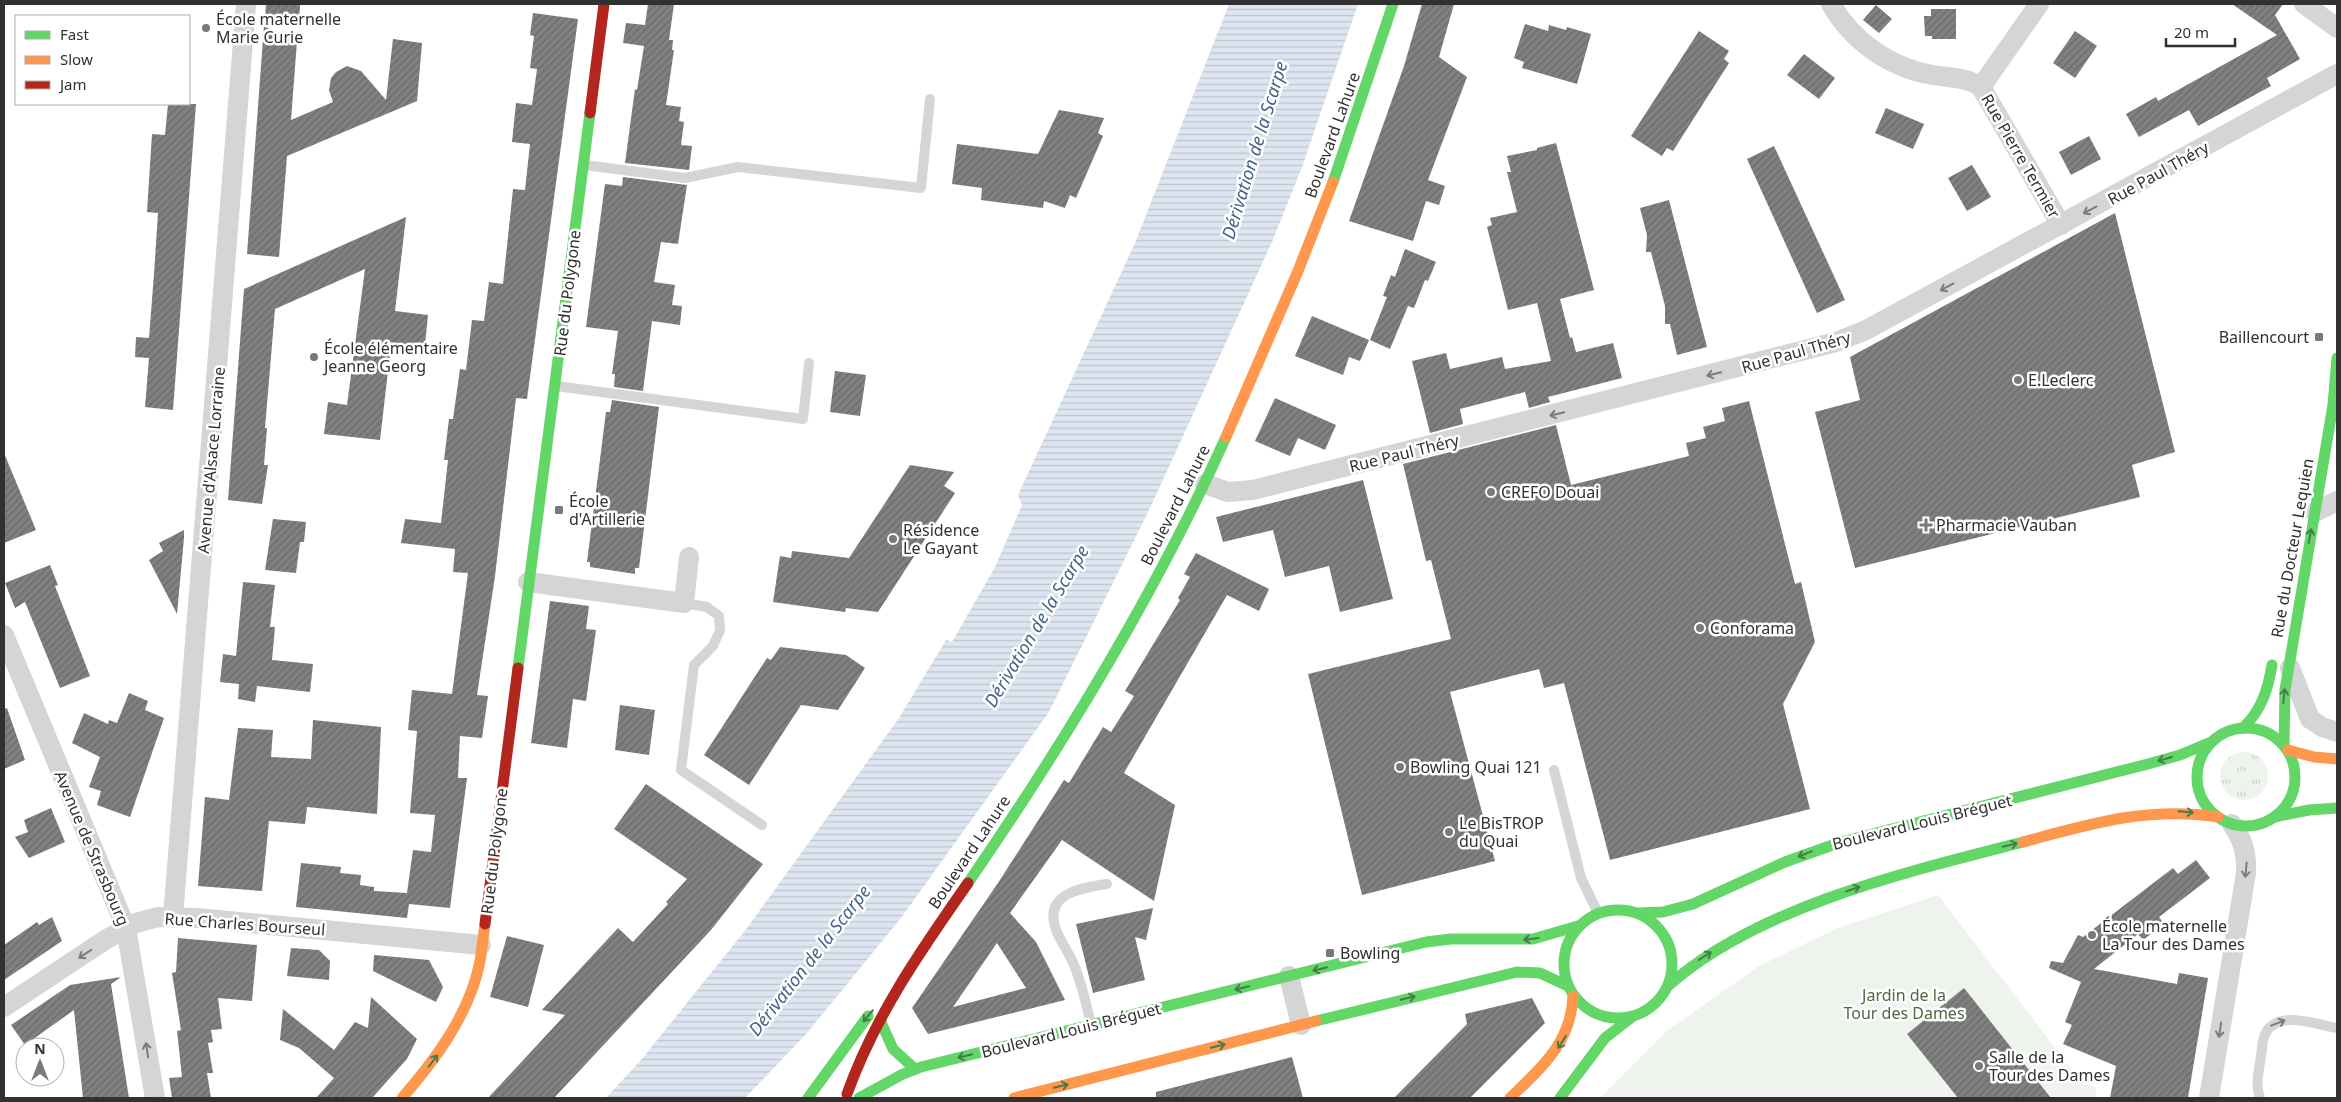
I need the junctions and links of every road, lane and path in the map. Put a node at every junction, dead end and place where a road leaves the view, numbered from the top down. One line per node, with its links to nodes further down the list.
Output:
1 (246, 4): 39 (street, Avenue d'Alsace Lorraine)
2 (604, 4): 11 (main road, Rue du Polygone)
3 (1393, 4): 18 (main road, Boulevard Lahure)
4 (1831, 4): 9 (street, Rue Pierre Termier)
5 (2039, 4): 9 (street)
6 (2304, 4): 7 (street)
7 (2337, 28)
8 (2337, 74): 12 (street, Rue Paul Théry, one-way to 12)
9 (1981, 87): 12 (street, Rue Pierre Termier)
10 (930, 99): 11 (lane)
11 (583, 165): 16 (main road, Rue du Polygone)
12 (2061, 225): 18 (street, Rue Paul Théry, one-way to 18)
13 (2337, 353): 17 (main road)
14 (2337, 358): 20 (main road, Rue du Docteur Lequien)
15 (809, 363): 16 (lane)
16 (554, 386): 22 (main road, Rue du Polygone)
17 (2322, 400)
18 (1205, 484): 44 (main road, Boulevard Lahure)
19 (2337, 501): 20 (street)
20 (2314, 512): 25 (main road, Rue du Docteur Lequien, one-way to 20)
21 (689, 557): 23 (street)
22 (528, 582): 23 (street); 42 (main road, Rue du Polygone)
23 (684, 603): 35 (lane)
24 (4, 635): 41 (street, Avenue de Strasbourg)
25 (2281, 660): 26 (main road, Rue du Docteur Lequien); 27 (street); 29 (main road, Rue du Docteur Lequien, one-way to 25)
26 (2244, 727): 28 (main road); 29 (main road)
27 (2337, 732)
28 (2211, 742): 34 (main road); 38 (main road, Boulevard Louis Bréguet, one-way to 38)
29 (2286, 748): 30 (main road); 33 (main road)
30 (2337, 759)
31 (1554, 770): 37 (lane)
32 (2337, 808): 33 (main road)
33 (2274, 817): 34 (main road)
34 (2225, 821): 45 (main road, one-way to 34); 62 (street, one-way to 62)
35 (762, 825)
36 (1107, 884): 50 (lane)
37 (1598, 913): 38 (main road); 40 (main road)
38 (1638, 913): 45 (main road)
39 (173, 916): 41 (street, Rue Charles Bourseul); 42 (street, Rue Charles Bourseul)
40 (1578, 926): 43 (main road, Boulevard Louis Bréguet, one-way to 43); 46 (main road)
41 (126, 928): 47 (street, Rue Charles Bourseul, one-way to 47); 55 (street, Avenue de Strasbourg, one-way to 41)
42 (482, 945): 56 (main road, Rue du Polygone, one-way to 42)
43 (1289, 976): 50 (main road, Boulevard Louis Bréguet, one-way to 50); 51 (street)
44 (901, 980): 49 (main road, Boulevard Lahure); 57 (main road, Boulevard Lahure, one-way to 57)
45 (1668, 986): 48 (main road)
46 (1571, 991): 48 (main road); 51 (main road, one-way to 46); 60 (main road, one-way to 60)
47 (4, 1007)
48 (1632, 1016): 61 (main road)
49 (880, 1020): 53 (main road); 54 (main road, Boulevard Lahure)
50 (1091, 1025): 53 (main road, Boulevard Louis Bréguet, one-way to 53)
51 (1302, 1025): 59 (main road, one-way to 51)
52 (2337, 1028): 63 (lane, one-way to 52)
53 (915, 1069): 58 (main road, Boulevard Louis Bréguet)
54 (841, 1093): 57 (main road)
55 (155, 1098)
56 (402, 1098)
57 (808, 1098)
58 (859, 1098)
59 (1014, 1098)
60 (1510, 1098)
61 (1560, 1098)
62 (2209, 1098)
63 (2260, 1098)

